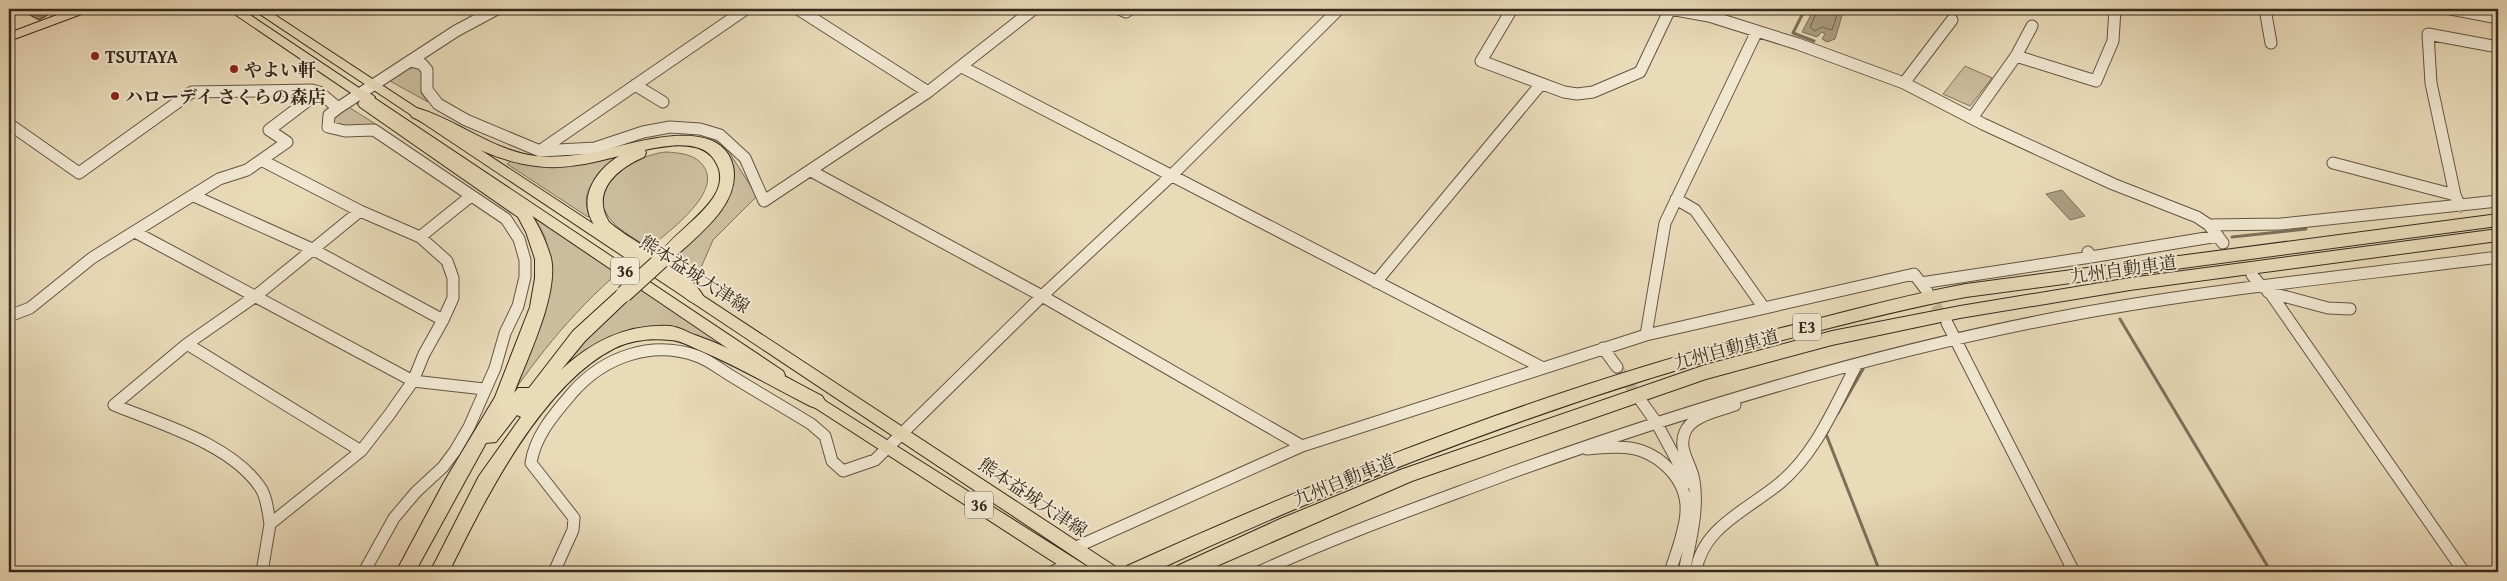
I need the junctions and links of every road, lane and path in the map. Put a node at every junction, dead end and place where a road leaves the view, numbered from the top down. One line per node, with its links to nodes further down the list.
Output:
1 (83, 9): 21 (main road)
2 (233, 9): 32 (main road, 熊本益城大津線 / 36)
3 (258, 9): 32 (main road, 熊本益城大津線 / 36)
4 (497, 9): 25 (street)
5 (746, 9): 29 (street)
6 (798, 9): 31 (street)
7 (1034, 9): 26 (street)
8 (1119, 9): 9 (street)
9 (1130, 9)
10 (1339, 9): 42 (street)
11 (1512, 9): 28 (street)
12 (1670, 9): 16 (street); 28 (street)
13 (2115, 9): 24 (street)
14 (2265, 9): 22 (street)
15 (2451, 9): 17 (street)
16 (1711, 12): 20 (street)
17 (2498, 18)
18 (1952, 20): 27 (street)
19 (2032, 26): 24 (street)
20 (1757, 31): 27 (street); 46 (street)
21 (9, 37)
22 (2272, 43)
23 (2498, 48): 43 (street)
24 (2016, 56): 36 (street)
25 (411, 61): 32 (street); 38 (street)
26 (962, 67): 31 (street); 42 (street)
27 (1904, 83): 36 (street)
28 (1541, 84): 59 (street)
29 (635, 85): 33 (street); 38 (street)
30 (318, 92): 34 (street); 37 (street); 39 (street)
31 (928, 92): 41 (street)
32 (368, 93): 34 (street); 35 (main road, 熊本益城大津線 / 36); 80 (main road, 熊本益城大津線 / 36); 89 (highway)
33 (663, 102)
34 (338, 108): 45 (street)
35 (417, 113): 56 (highway); 64 (main road, 熊本益城大津線 / 36)
36 (1972, 118): 51 (street)
37 (9, 124)
38 (540, 150): 41 (street)
39 (263, 160): 44 (street); 49 (street)
40 (2333, 163): 43 (street)
41 (811, 171): 63 (street)
42 (1171, 176): 59 (street); 63 (street)
43 (2455, 194): 48 (street)
44 (194, 196): 52 (street); 55 (street)
45 (471, 196): 54 (street); 78 (street)
46 (1676, 199): 65 (street); 70 (street)
47 (2498, 201): 48 (street)
48 (2460, 206): 51 (street)
49 (360, 210): 54 (street); 55 (street)
50 (2498, 220): 94 (highway, 九州自動車道 / E3)
51 (2209, 225): 65 (street)
52 (135, 232): 62 (street); 67 (street)
53 (2498, 235): 102 (highway, 九州自動車道 / E3)
54 (420, 237): 68 (street)
55 (312, 249): 62 (street); 68 (street)
56 (664, 250): 61 (highway, bridge); 64 (highway)
57 (2498, 257): 60 (street)
58 (2252, 275): 60 (street)
59 (1376, 282): 75 (street)
60 (2266, 289): 66 (street); 71 (street); 108 (street)
61 (620, 290): 89 (highway); 90 (highway)
62 (257, 295): 72 (street); 77 (street)
63 (1042, 296): 83 (street); 84 (street)
64 (697, 299): 83 (main road, 熊本益城大津線 / 36)
65 (1764, 308): 70 (street)
66 (2350, 309)
67 (9, 316)
68 (443, 320): 77 (street)
69 (1947, 323): 71 (street)
70 (1646, 335): 73 (street)
71 (1957, 339): 74 (street); 107 (street)
72 (187, 344): 86 (street); 92 (street)
73 (1603, 348): 75 (street); 76 (street)
74 (1857, 364): 79 (street); 106 (street)
75 (1543, 368): 84 (street)
76 (1617, 368)
77 (413, 381): 78 (street); 86 (street)
78 (484, 389): 96 (street)
79 (1768, 389): 82 (street); 91 (street)
80 (816, 401): 85 (main road, 熊本益城大津線 / 36); 90 (highway)
81 (1642, 401): 82 (street)
82 (1656, 422): 87 (street); 88 (street)
83 (902, 433): 85 (street); 93 (main road, 熊本益城大津線 / 36)
84 (1302, 446): 93 (street)
85 (888, 447): 93 (main road, 熊本益城大津線 / 36); 99 (street)
86 (361, 451): 92 (street)
87 (1568, 452): 88 (street); 103 (street)
88 (1682, 479): 91 (street); 104 (street)
89 (450, 488): 97 (highway)
90 (480, 490): 98 (highway)
91 (1694, 490): 105 (street)
92 (270, 524): 95 (street)
93 (1075, 562): 100 (street); 101 (main road, 熊本益城大津線 / 36)
94 (1142, 569)
95 (262, 572)
96 (364, 572)
97 (405, 572)
98 (439, 572)
99 (554, 572)
100 (1052, 572)
101 (1110, 572)
102 (1184, 572)
103 (1259, 572)
104 (1670, 572)
105 (1684, 572)
106 (1696, 572)
107 (2074, 572)
108 (2464, 572)

